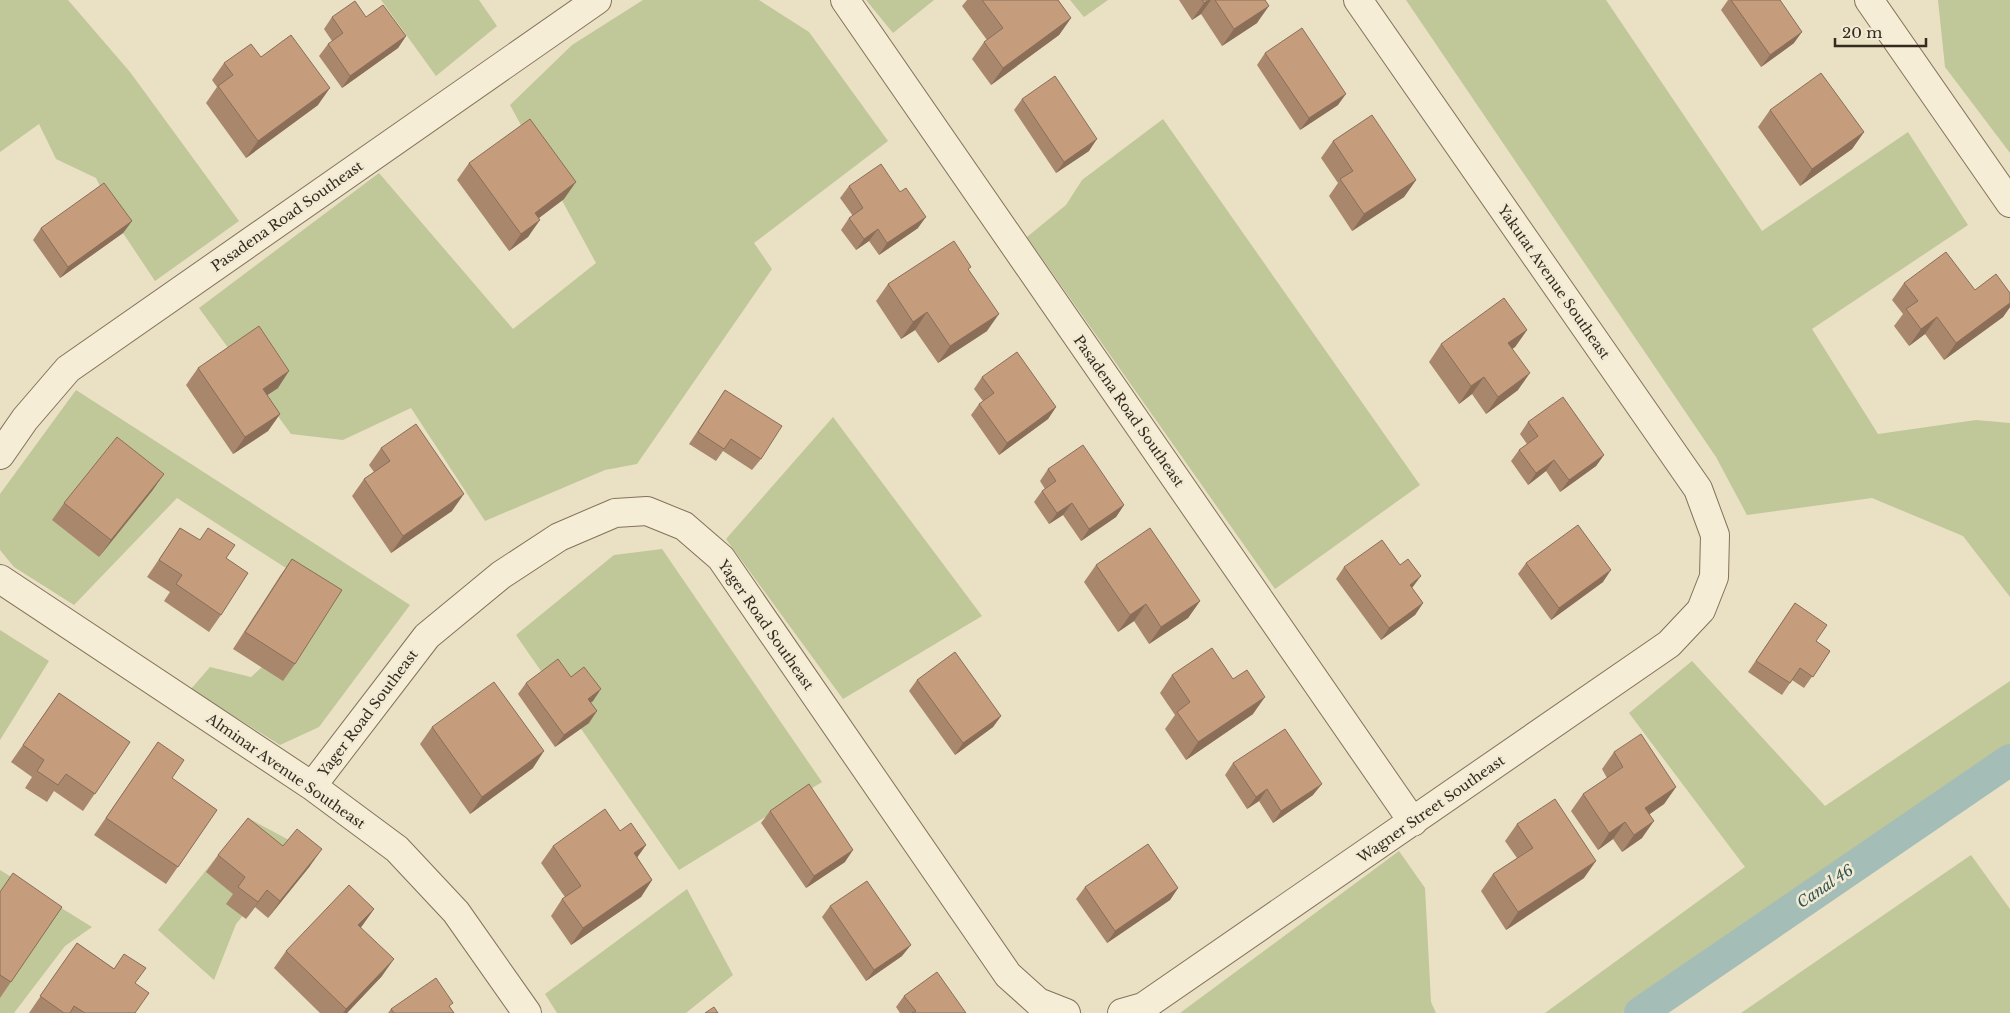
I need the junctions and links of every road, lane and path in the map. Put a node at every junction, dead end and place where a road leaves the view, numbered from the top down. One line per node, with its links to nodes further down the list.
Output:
1 (597, 0): 6 (street, Pasadena Road Southeast)
2 (845, 0): 10 (street, Pasadena Road Southeast)
3 (1358, 0): 7 (street, Yakutat Avenue Southeast)
4 (1873, 1): 5 (street)
5 (2010, 203)
6 (0, 455)
7 (1714, 577): 10 (street, Wagner Street Southeast)
8 (0, 579): 9 (street, Alminar Avenue Southeast)
9 (312, 786): 11 (street, Alminar Avenue Southeast); 12 (street, Yager Road Southeast)
10 (1413, 822): 13 (street, Wagner Street Southeast)
11 (527, 1013)
12 (1066, 1013)
13 (1122, 1013)

